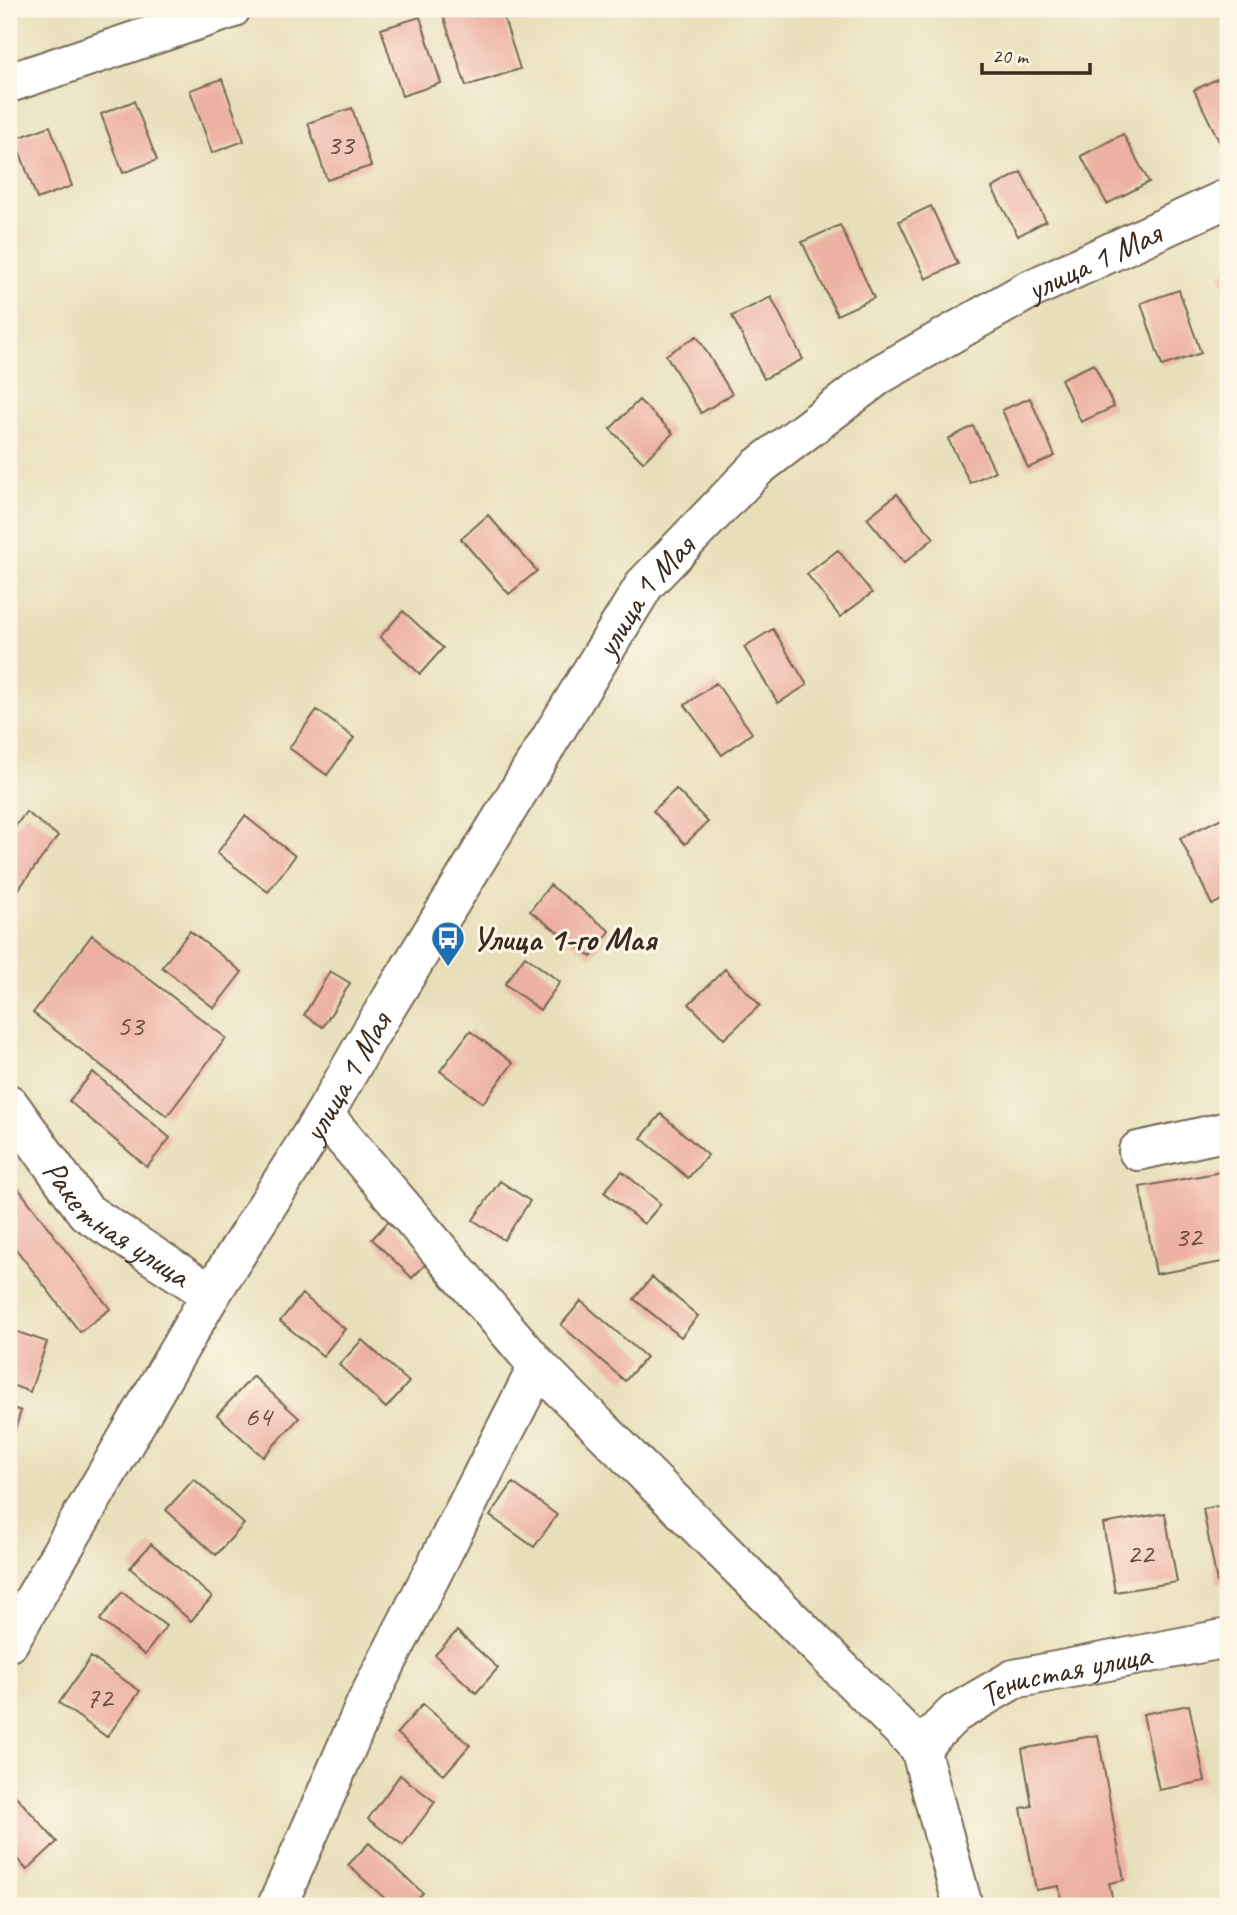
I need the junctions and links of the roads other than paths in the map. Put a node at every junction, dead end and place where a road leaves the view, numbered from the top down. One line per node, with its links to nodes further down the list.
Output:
1 (231, 9): 2 (street)
2 (9, 83)
3 (1228, 198): 5 (street, улица 1 Мая)
4 (9, 1104): 8 (street, Ракетная улица)
5 (324, 1115): 8 (street, улица 1 Мая); 9 (street)
6 (1228, 1131): 7 (street)
7 (1138, 1151)
8 (211, 1294): 11 (street)
9 (538, 1366): 12 (street); 13 (street)
10 (1228, 1639): 12 (street, Тенистая улица)
11 (9, 1643)
12 (920, 1748): 14 (street)
13 (277, 1906)
14 (963, 1906)

